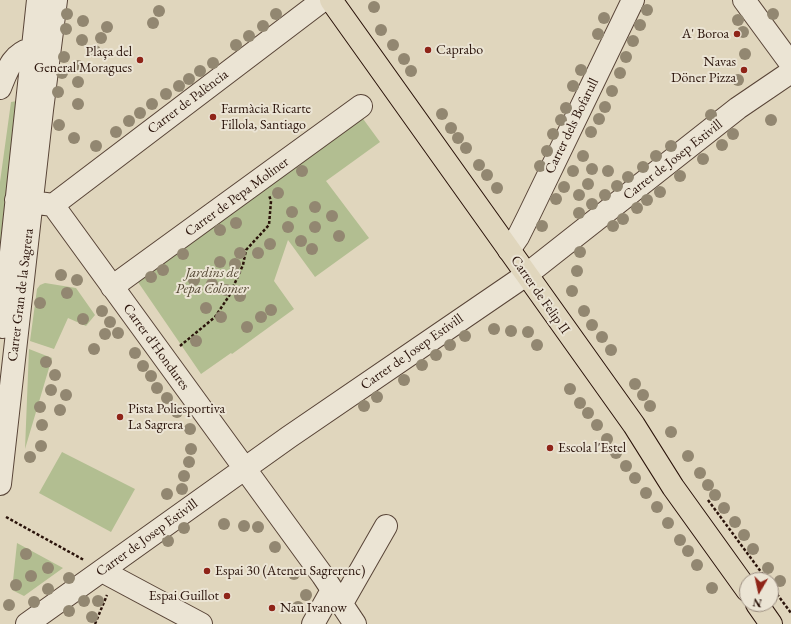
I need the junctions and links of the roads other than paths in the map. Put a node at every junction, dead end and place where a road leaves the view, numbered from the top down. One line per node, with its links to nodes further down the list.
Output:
1 (38, 0): 7 (street, Carrer Gran de la Sagrera)
2 (56, 0): 12 (street, Carrer Gran de la Sagrera)
3 (323, 0): 12 (street, Carrer de Palència)
4 (331, 0): 13 (main road, Carrer de Felip II)
5 (633, 0): 13 (street, Carrer dels Bofarull)
6 (744, 0): 8 (street)
7 (32, 49): 10 (street); 12 (street, Carrer Gran de la Sagrera)
8 (791, 64)
9 (791, 72): 14 (street, Carrer de Josep Estivill)
10 (0, 88)
11 (361, 106): 15 (street, Carrer de Pepa Moliner)
12 (34, 203): 15 (street, Carrer d'Hondures); 16 (street, Carrer Gran de la Sagrera); 18 (street, Carrer Gran de la Sagrera)
13 (509, 250): 14 (main road, Carrer de Felip II)
14 (526, 275): 17 (street, Carrer de Josep Estivill); 21 (main road, Carrer de Felip II)
15 (112, 287): 17 (street, Carrer d'Hondures)
16 (0, 350)
17 (244, 469): 20 (street, Carrer de Josep Estivill); 22 (street, Carrer d'Hondures)
18 (0, 484)
19 (386, 526): 22 (street)
20 (94, 566): 24 (street, Carrer de Josep Estivill); 25 (street)
21 (739, 579)
22 (337, 597): 26 (street); 27 (street, Carrer d'Hondures)
23 (763, 612): 28 (main road)
24 (27, 624)
25 (201, 624)
26 (313, 624)
27 (355, 624)
28 (771, 624)

